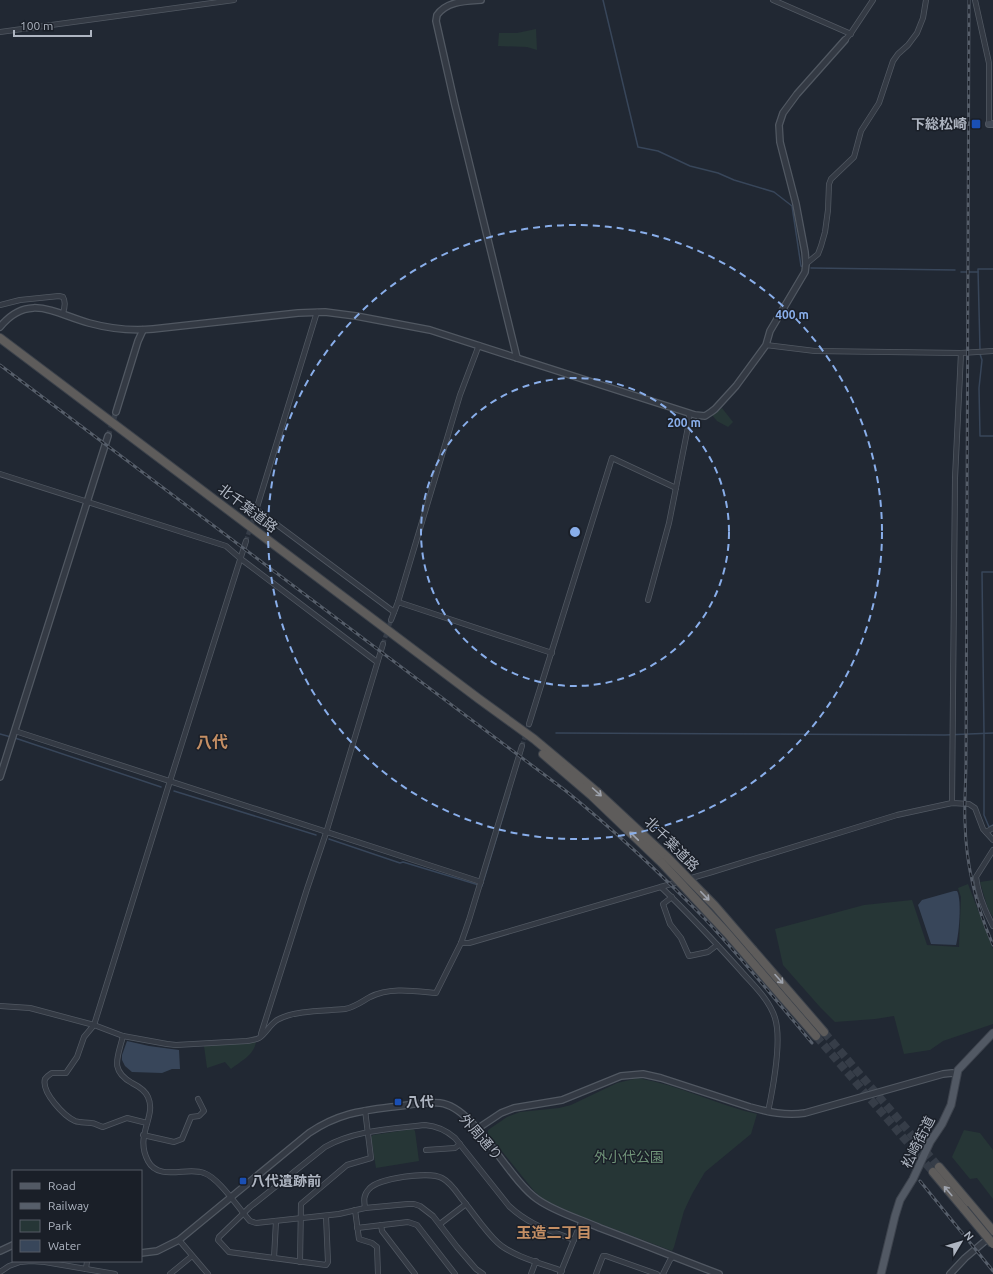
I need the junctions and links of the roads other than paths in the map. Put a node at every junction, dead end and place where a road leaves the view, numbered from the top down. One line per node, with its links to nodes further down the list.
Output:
1 (234, 0): 7 (street)
2 (481, 0): 22 (street)
3 (773, 0): 8 (street)
4 (873, 0): 8 (street)
5 (926, 0): 11 (street)
6 (975, 0): 10 (street)
7 (0, 32)
8 (851, 34): 9 (street)
9 (845, 40): 11 (street)
10 (991, 124)
11 (806, 264): 18 (street)
12 (1, 303): 14 (street)
13 (317, 312): 16 (street); 19 (street); 29 (street)
14 (63, 313): 15 (street); 16 (street)
15 (0, 327)
16 (143, 330): 23 (street)
17 (0, 338): 51 (highway, 北千葉道路)
18 (766, 345): 21 (street); 24 (street)
19 (479, 346): 22 (street); 34 (street)
20 (993, 351): 21 (street)
21 (961, 353): 45 (street)
22 (517, 358): 24 (street)
23 (116, 412)
24 (690, 413): 27 (street)
25 (108, 436): 28 (street)
26 (0, 474): 28 (street)
27 (676, 488): 33 (street); 38 (street)
28 (88, 502): 32 (street); 41 (street)
29 (256, 509): 30 (street); 35 (street)
30 (254, 518)
31 (246, 541): 32 (street)
32 (241, 559): 39 (street); 44 (street)
33 (648, 600)
34 (398, 602): 35 (street); 38 (street)
35 (394, 612): 36 (street)
36 (391, 620)
37 (383, 644): 39 (street)
38 (552, 653): 40 (street)
39 (378, 662): 48 (street)
40 (529, 724)
41 (14, 732): 43 (street); 44 (street)
42 (522, 746): 52 (street)
43 (0, 777)
44 (170, 781): 48 (street); 59 (street)
45 (952, 803): 47 (street); 53 (street)
46 (993, 828): 47 (street)
47 (986, 832): 49 (street)
48 (326, 833): 52 (street); 62 (street)
49 (993, 840)
50 (993, 850): 55 (street)
51 (665, 861): 51 (highway, 北千葉道路, one-way to 51, bridge)
52 (481, 882): 56 (street)
53 (661, 887): 54 (street); 56 (street)
54 (672, 897): 57 (street); 57 (street)
55 (993, 926)
56 (461, 943): 62 (street)
57 (717, 945): 66 (street)
58 (0, 1006): 59 (street)
59 (94, 1025): 61 (street); 67 (street)
60 (993, 1033): 63 (main road, 松崎街道)
61 (123, 1036): 62 (street); 67 (street)
62 (260, 1038)
63 (957, 1074): 66 (street); 117 (main road, 松崎街道)
64 (198, 1099): 70 (street)
65 (365, 1110): 68 (street, 外周通り); 69 (street); 74 (street, 外周通り)
66 (768, 1112): 68 (street)
67 (147, 1122): 70 (street)
68 (477, 1129): 82 (street, 外周通り)
69 (368, 1132): 71 (street); 79 (street); 81 (street)
70 (143, 1135): 74 (street)
71 (460, 1144): 72 (street); 89 (street)
72 (426, 1150)
73 (936, 1169): 76 (highway)
74 (230, 1198): 79 (street); 88 (street, 外周通り)
75 (466, 1204): 77 (street); 84 (street); 97 (street)
76 (967, 1207): 87 (highway); 90 (highway, bridge)
77 (365, 1208): 78 (street); 84 (street)
78 (355, 1210): 80 (street); 86 (street)
79 (243, 1213): 83 (street); 96 (street)
80 (326, 1216): 81 (street); 101 (street)
81 (301, 1218): 83 (street); 101 (street)
82 (582, 1220): 89 (street); 95 (street, 外周通り)
83 (276, 1222): 96 (street)
84 (440, 1224): 111 (street)
85 (381, 1225): 86 (street); 109 (street); 110 (street)
86 (357, 1228): 108 (street)
87 (993, 1233): 118 (street)
88 (179, 1240): 93 (street, 外周通り); 94 (street)
89 (574, 1240): 104 (street)
90 (993, 1244)
91 (12, 1245): 92 (street)
92 (0, 1251)
93 (142, 1253)
94 (192, 1256): 106 (street); 107 (street)
95 (673, 1257): 115 (street); 116 (street, 外周通り)
96 (274, 1258): 101 (street)
97 (536, 1261): 104 (street); 112 (street)
98 (20, 1262): 103 (street)
99 (38, 1262): 102 (street)
100 (87, 1262): 102 (street)
101 (300, 1262)
102 (86, 1269): 105 (street)
103 (0, 1272)
104 (561, 1272)
105 (115, 1274)
106 (170, 1274)
107 (208, 1274)
108 (378, 1274)
109 (415, 1274)
110 (455, 1274)
111 (482, 1274)
112 (531, 1274)
113 (596, 1274): 114 (street)
114 (657, 1274)
115 (663, 1274)
116 (719, 1274)
117 (881, 1274)
118 (950, 1274)

